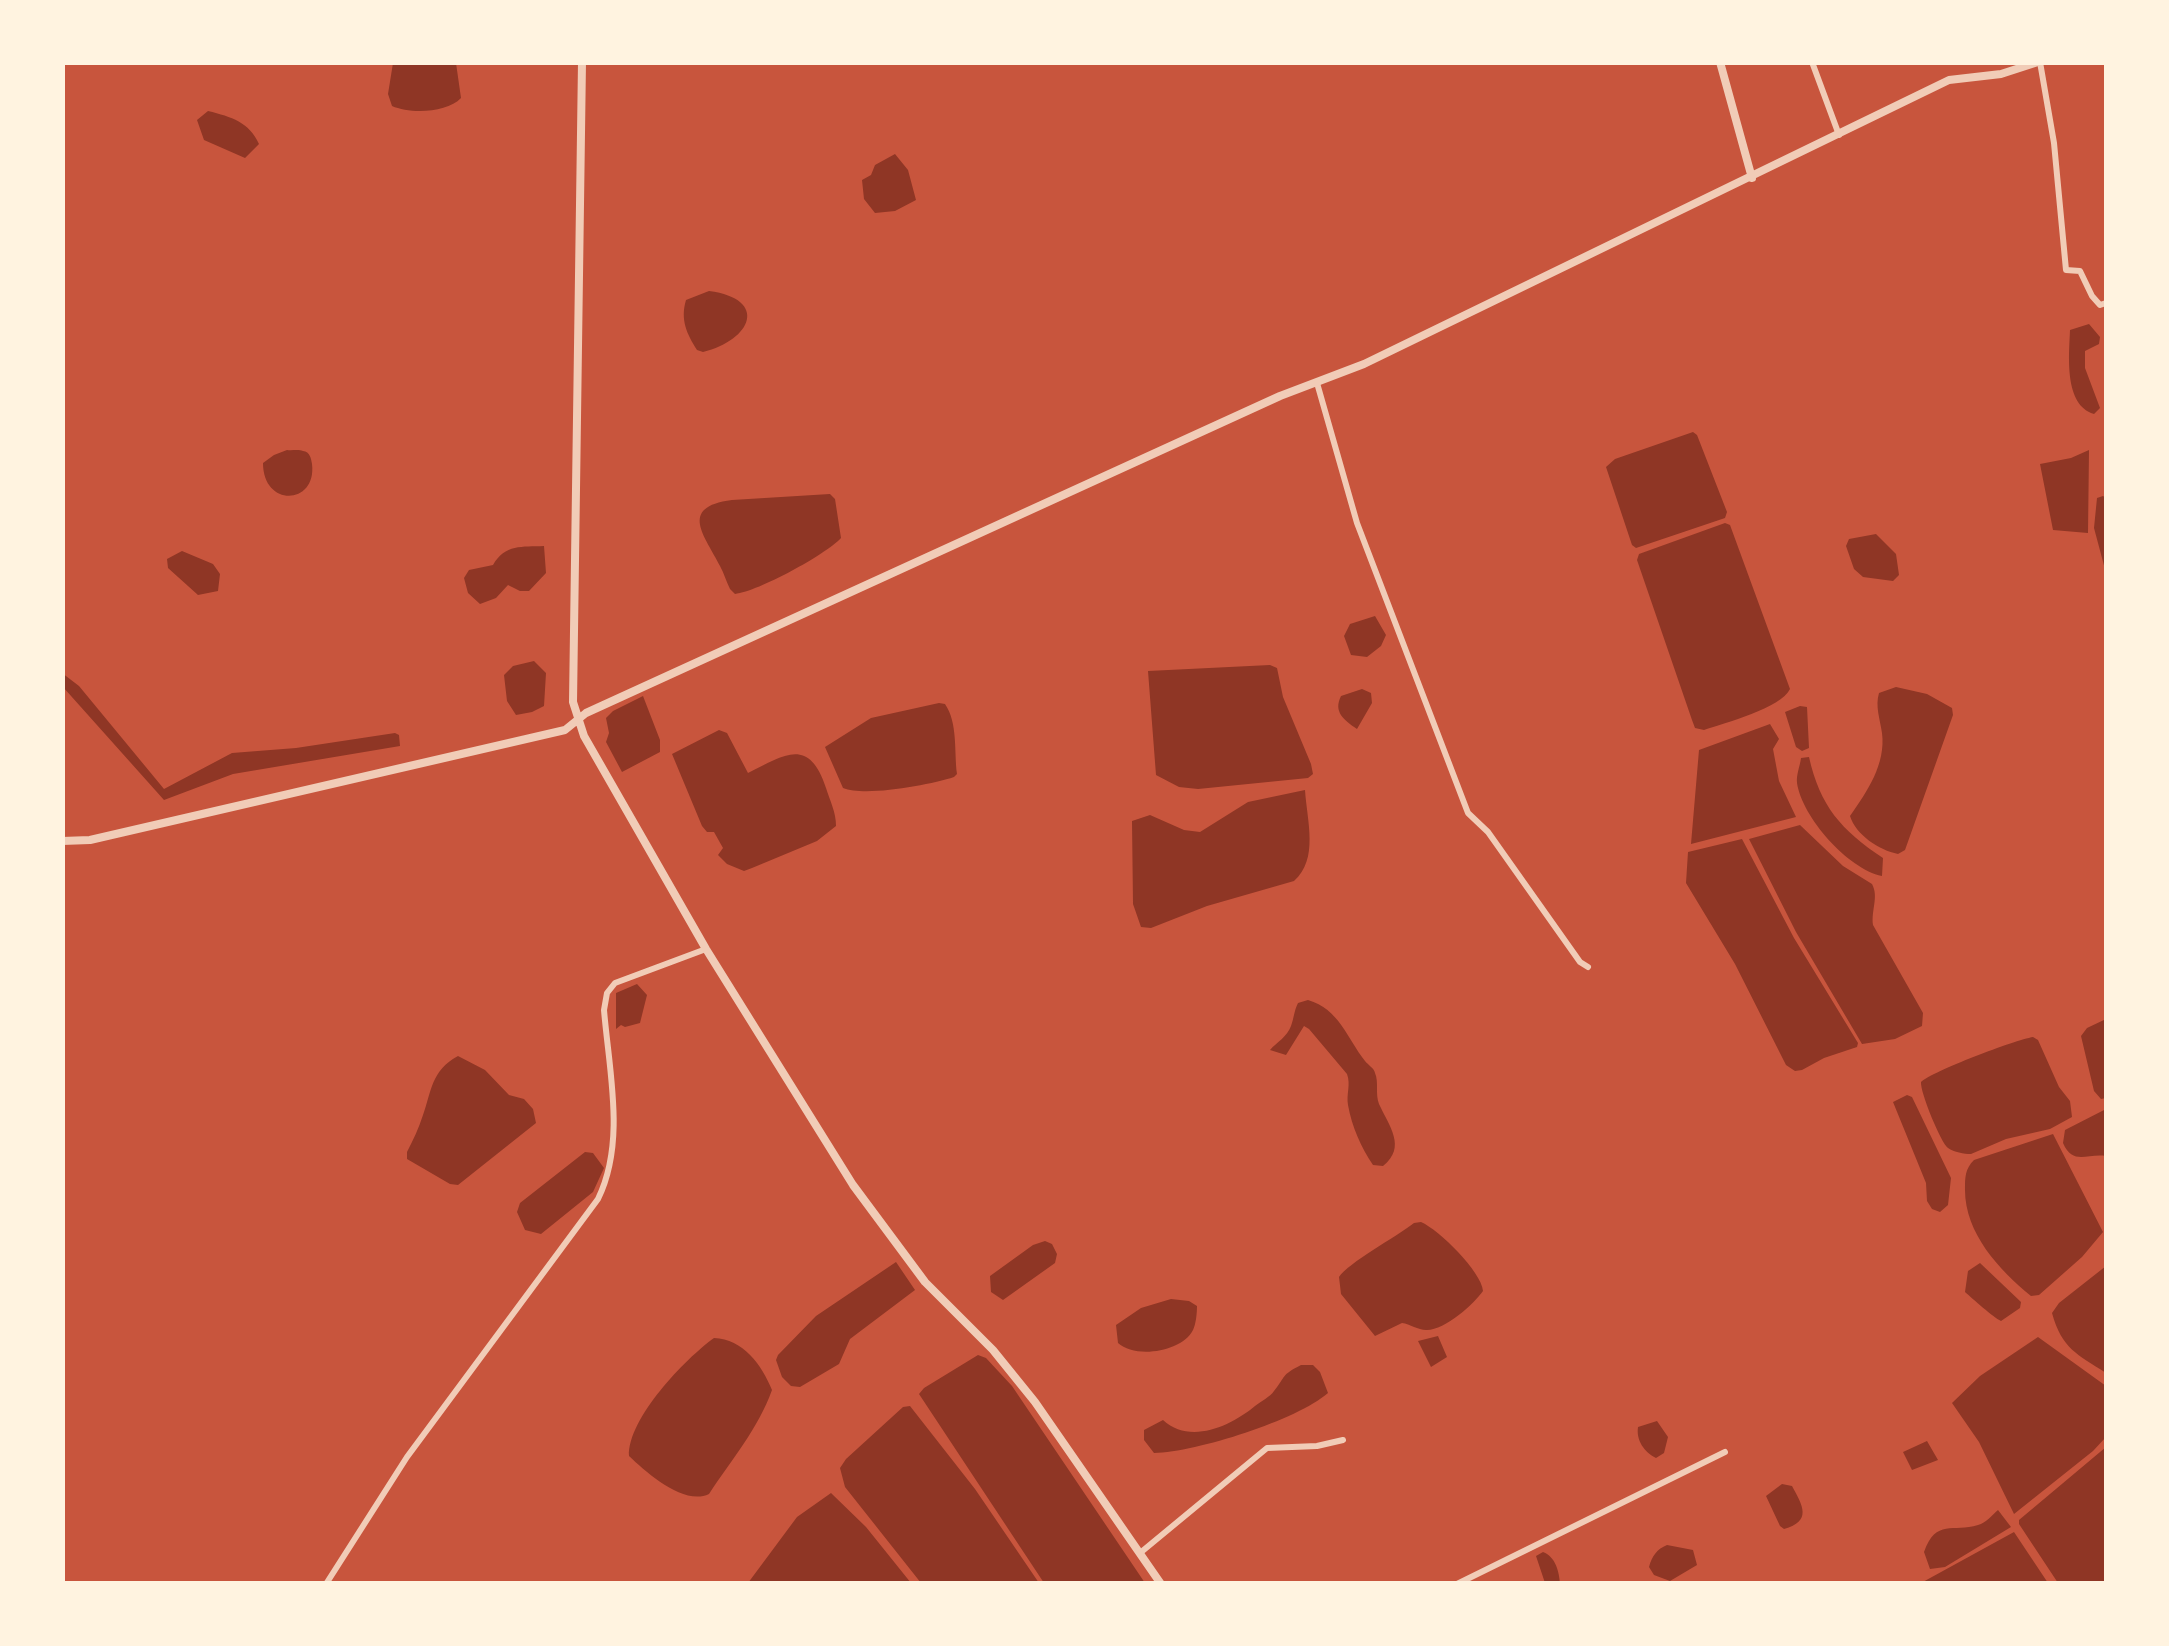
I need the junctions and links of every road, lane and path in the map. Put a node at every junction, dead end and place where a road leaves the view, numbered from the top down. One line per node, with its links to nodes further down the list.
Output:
1 (582, 62): 9 (street)
2 (1720, 62): 6 (street)
3 (1812, 62): 5 (street)
4 (2039, 62): 5 (street); 7 (street)
5 (1839, 135): 6 (street)
6 (1752, 178): 8 (street)
7 (2106, 303)
8 (1317, 383): 9 (street); 12 (street)
9 (578, 720): 10 (street); 11 (street)
10 (62, 841)
11 (706, 949): 15 (street); 16 (street)
12 (1588, 968)
13 (1343, 1440): 15 (street)
14 (1725, 1452): 18 (street)
15 (1140, 1553): 17 (street)
16 (326, 1584)
17 (1161, 1584)
18 (1457, 1584)

